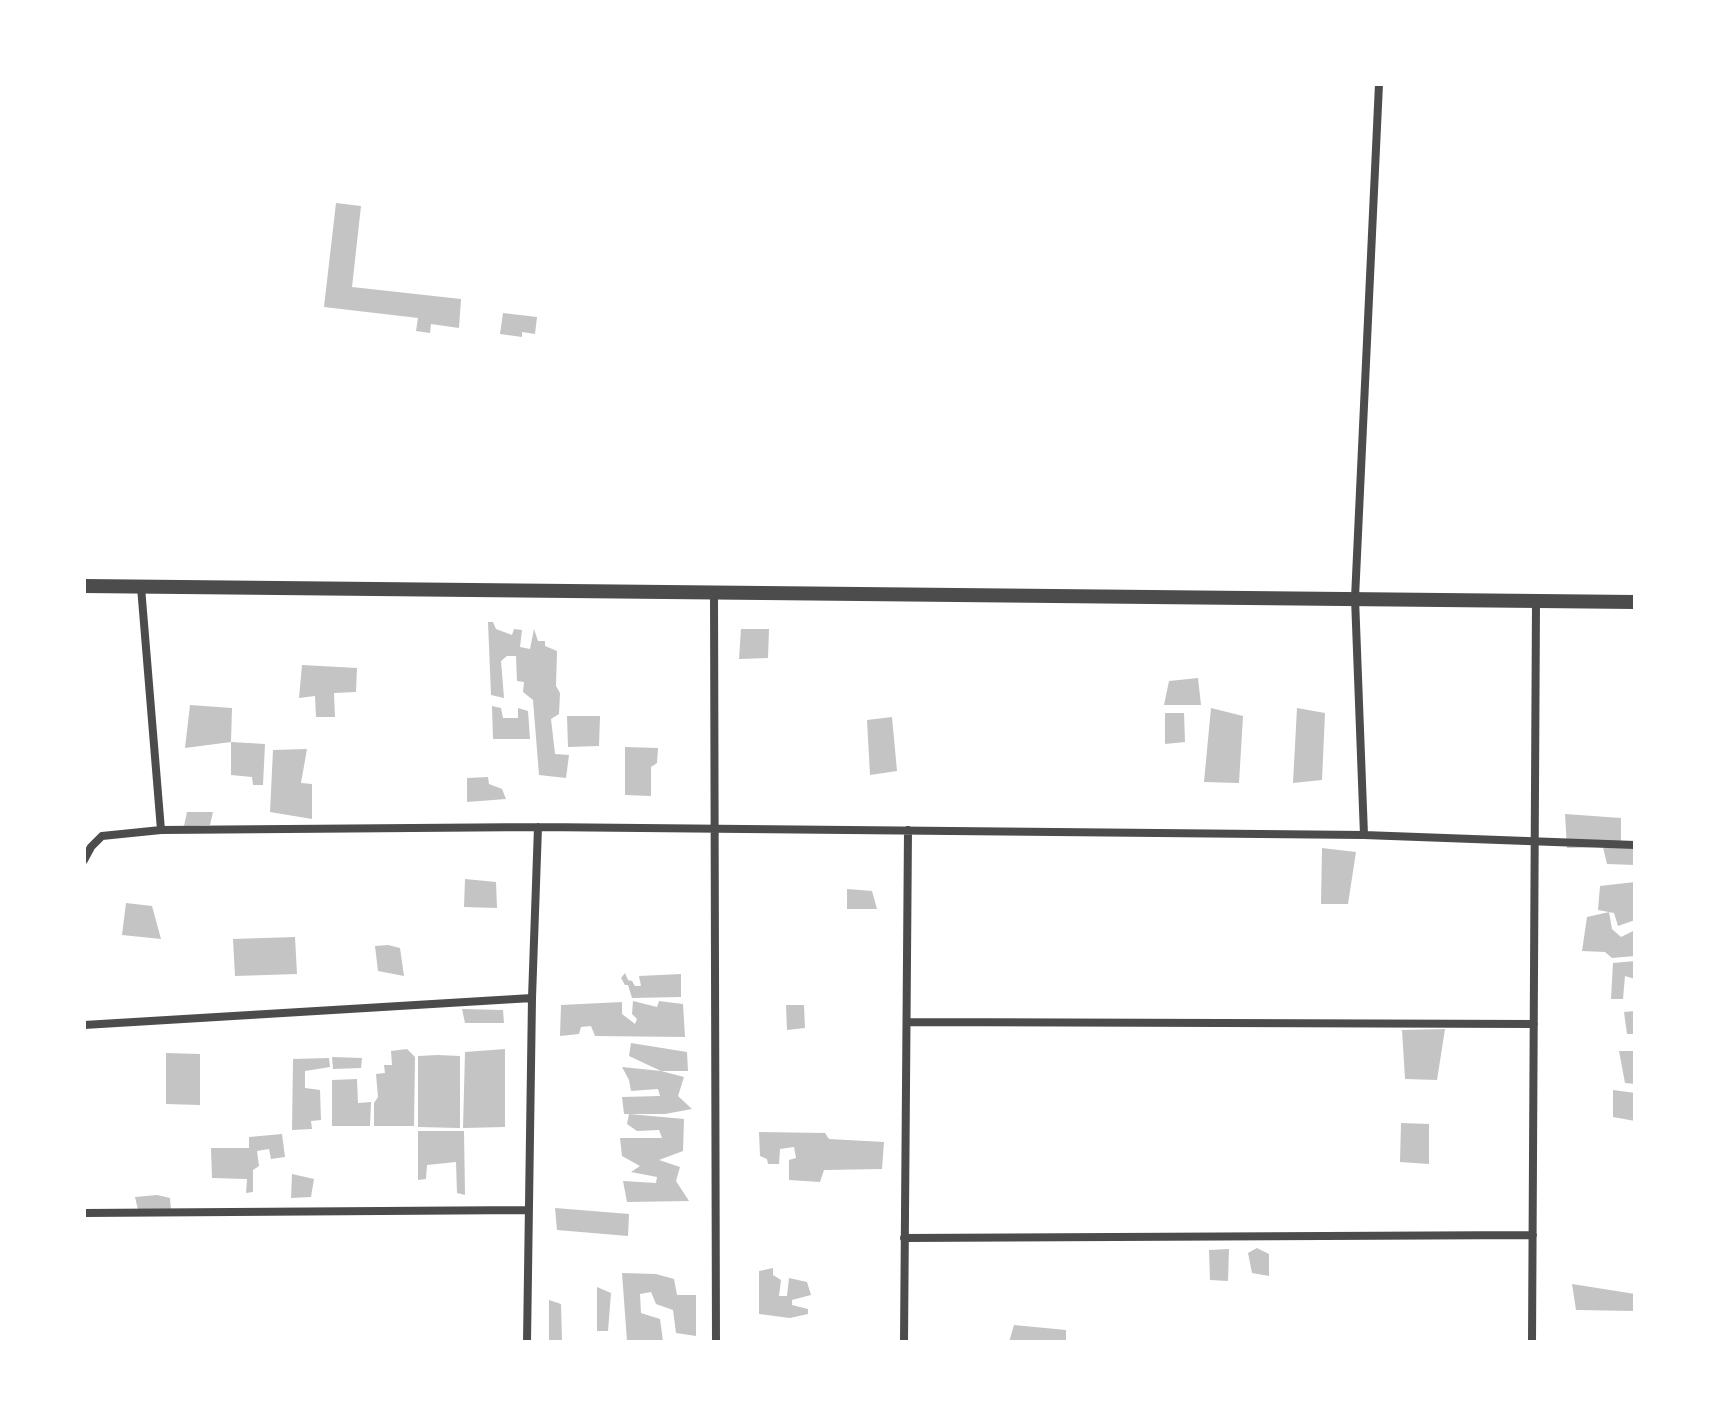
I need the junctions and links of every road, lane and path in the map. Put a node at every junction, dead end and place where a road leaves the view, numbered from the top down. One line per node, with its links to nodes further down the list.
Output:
1 (1379, 84): 5 (street)
2 (84, 586): 3 (street)
3 (141, 587): 4 (street); 10 (street)
4 (714, 592): 5 (street); 9 (street)
5 (1355, 598): 6 (street); 12 (street)
6 (1536, 602): 7 (street); 13 (street)
7 (1635, 602)
8 (538, 827): 9 (street); 10 (street); 16 (street)
9 (715, 827): 11 (street); 25 (street)
10 (161, 830): 15 (street)
11 (908, 830): 12 (street); 17 (street)
12 (1364, 835): 13 (street)
13 (1536, 840): 14 (street); 18 (street)
14 (1635, 845)
15 (84, 860)
16 (532, 998): 19 (street); 20 (street)
17 (908, 1022): 18 (street); 23 (street)
18 (1534, 1024): 22 (street)
19 (84, 1025)
20 (529, 1210): 21 (street); 24 (street)
21 (84, 1213)
22 (1533, 1235): 23 (street); 27 (street)
23 (904, 1238): 26 (street)
24 (527, 1342)
25 (716, 1342)
26 (904, 1342)
27 (1532, 1342)

